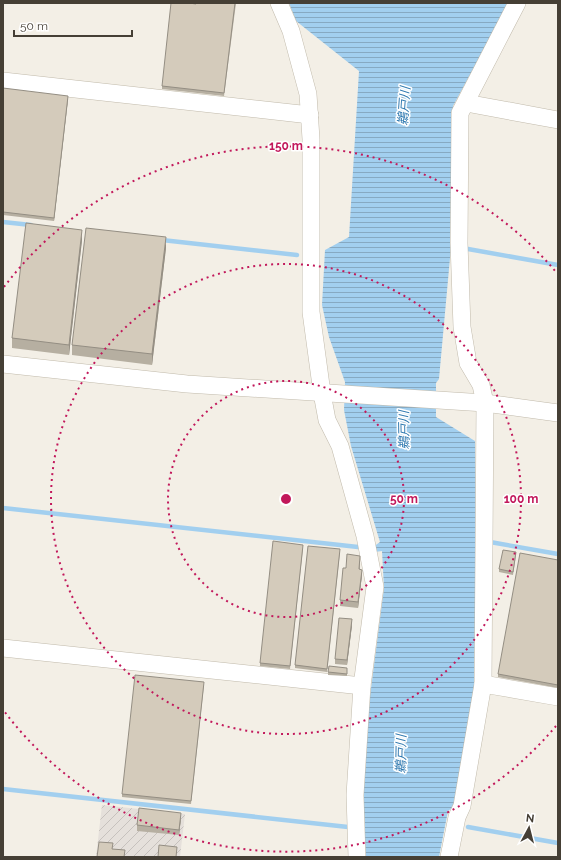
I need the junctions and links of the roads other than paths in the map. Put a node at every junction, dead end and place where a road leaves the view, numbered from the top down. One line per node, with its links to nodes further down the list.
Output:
1 (279, 3): 5 (street)
2 (517, 3): 4 (street)
3 (3, 81): 5 (street)
4 (466, 103): 6 (street); 9 (street)
5 (310, 115): 8 (street)
6 (558, 120)
7 (3, 364): 8 (street)
8 (322, 393): 9 (street); 13 (street)
9 (485, 403): 10 (street); 12 (street)
10 (558, 412)
11 (3, 648): 13 (street)
12 (483, 684): 14 (street); 16 (street)
13 (362, 686): 15 (street)
14 (558, 697)
15 (356, 857)
16 (449, 857)

